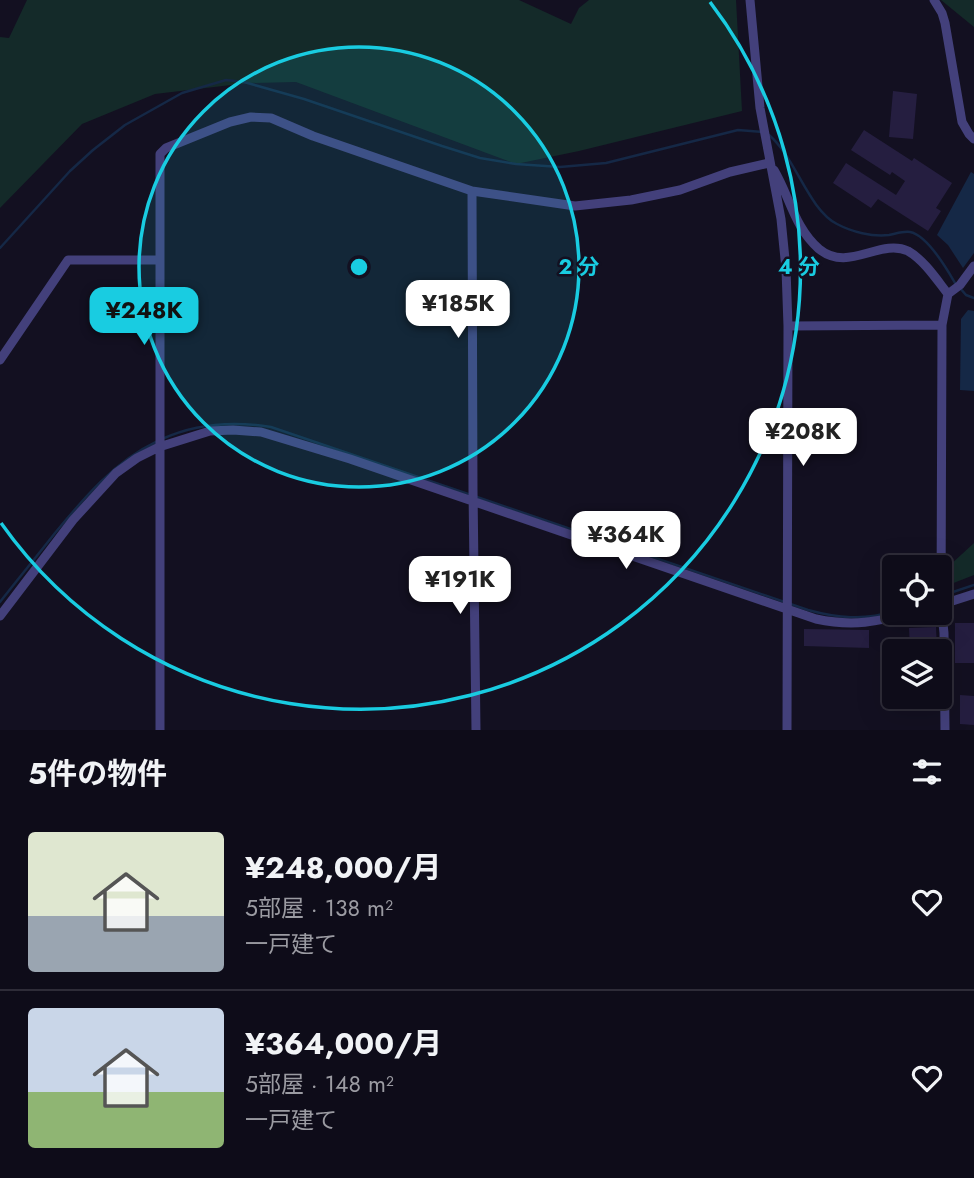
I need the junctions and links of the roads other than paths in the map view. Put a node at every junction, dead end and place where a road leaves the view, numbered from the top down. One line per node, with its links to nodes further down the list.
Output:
1 (750, 0): 4 (street)
2 (934, 0): 3 (street)
3 (974, 139)
4 (769, 163): 5 (street); 8 (street); 10 (street)
5 (472, 191): 6 (street); 13 (street)
6 (159, 260): 11 (street); 12 (street)
7 (974, 266): 8 (street)
8 (948, 294): 9 (street)
9 (942, 325): 10 (street); 14 (street)
10 (788, 326): 17 (street)
11 (0, 360)
12 (159, 447): 13 (street); 18 (street); 21 (street)
13 (473, 502): 17 (street); 22 (street)
14 (942, 555)
15 (974, 594): 16 (street)
16 (952, 601)
17 (788, 611): 19 (street); 23 (street)
18 (0, 616)
19 (882, 619)
20 (943, 625): 24 (street)
21 (160, 730)
22 (476, 730)
23 (788, 730)
24 (945, 730)

